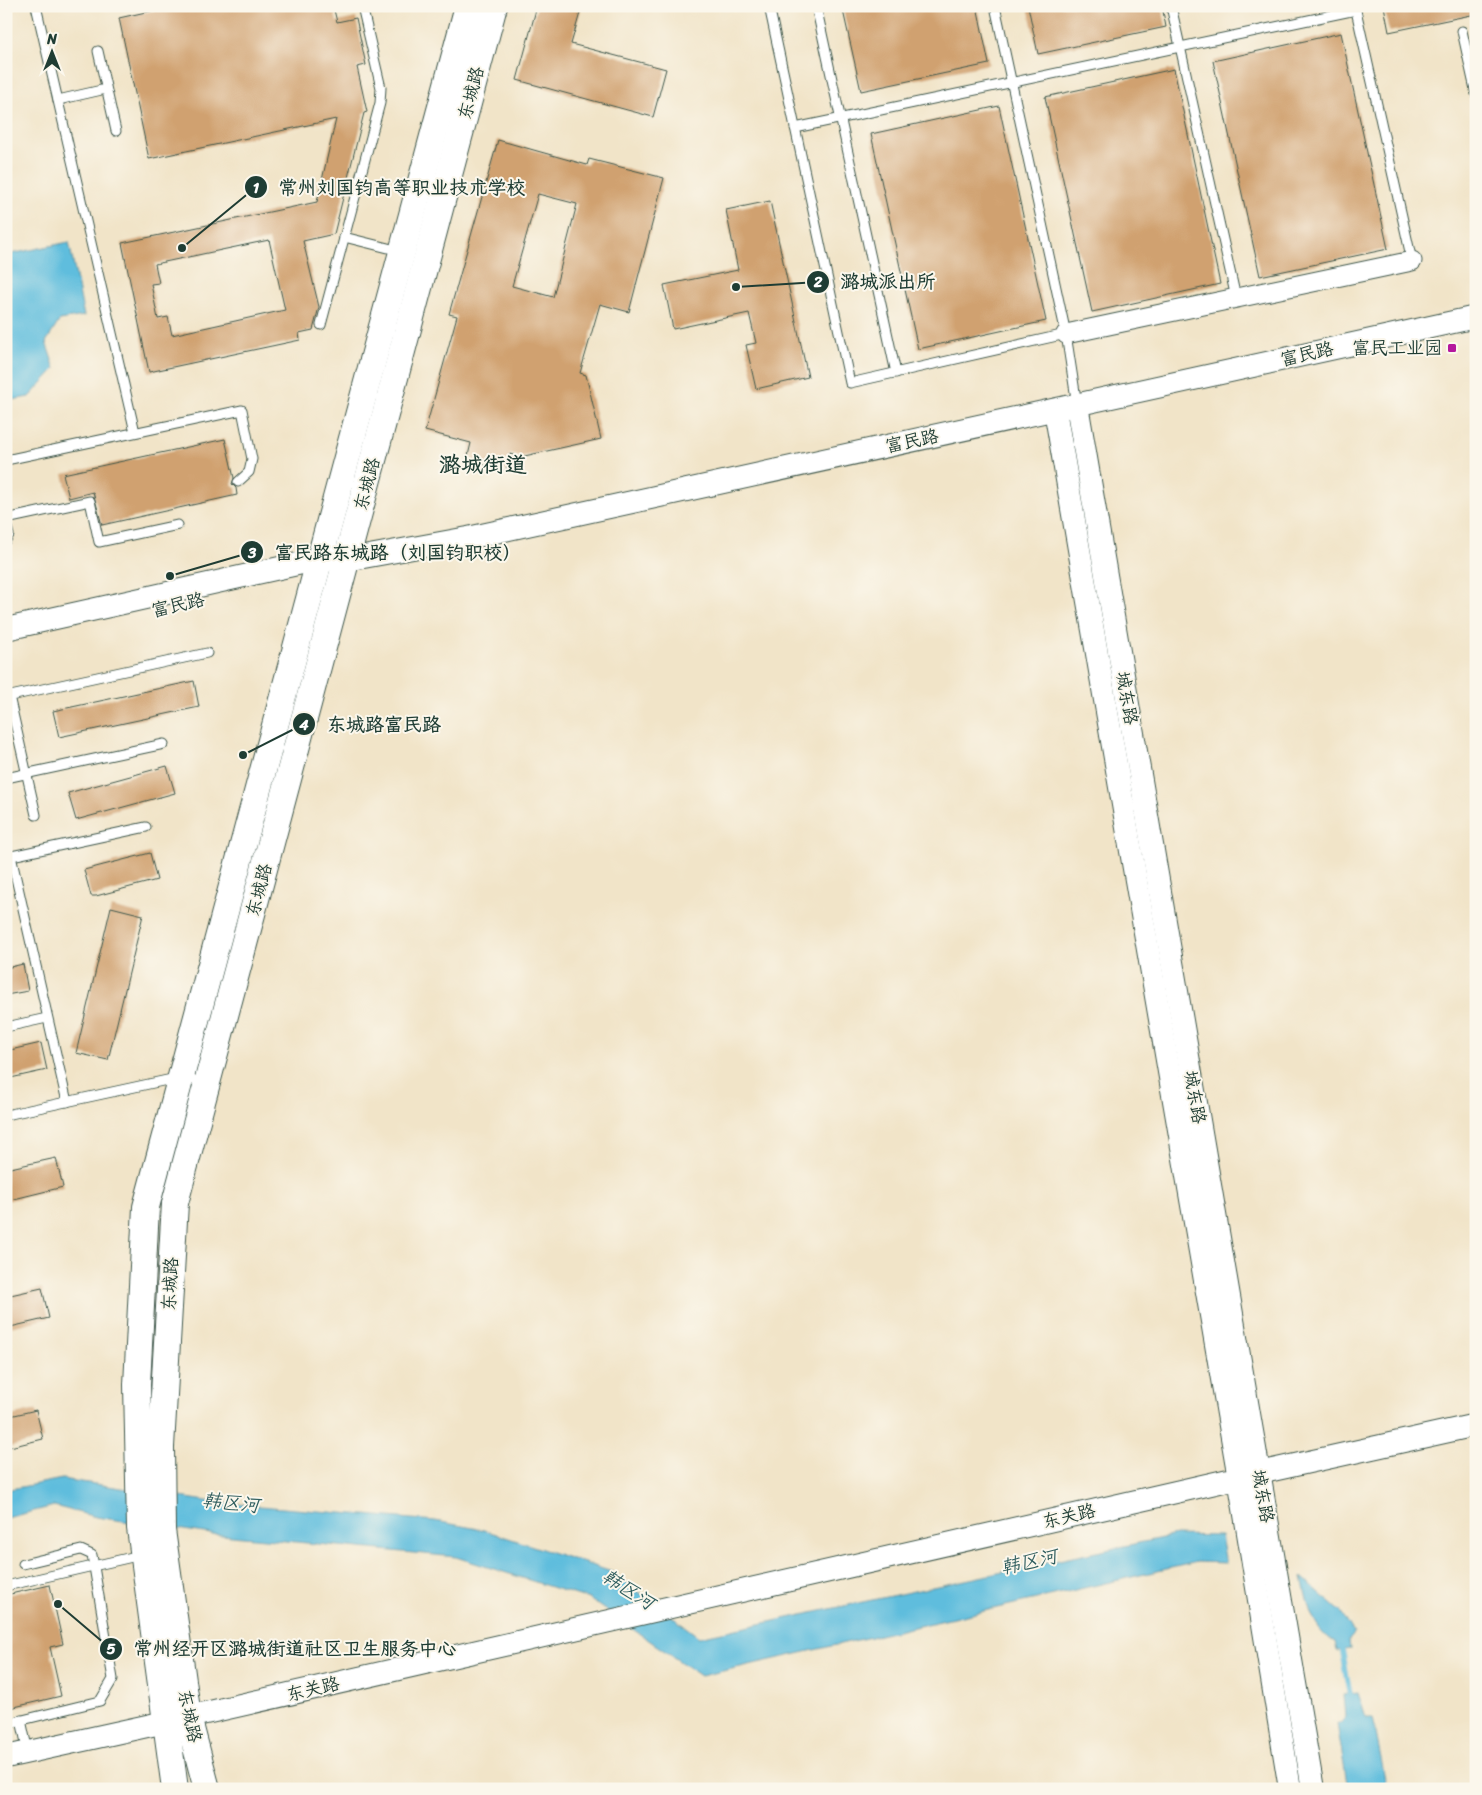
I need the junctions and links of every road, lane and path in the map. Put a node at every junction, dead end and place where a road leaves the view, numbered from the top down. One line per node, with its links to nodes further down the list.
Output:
1 (36, 6): 16 (lane)
2 (362, 6): 20 (lane)
3 (468, 6): 21 (main road, 东城路)
4 (494, 6): 36 (main road, 东城路)
5 (769, 6): 18 (lane)
6 (816, 6): 17 (lane)
7 (995, 6): 13 (lane)
8 (1171, 6): 11 (lane)
9 (1356, 8): 11 (lane); 22 (lane)
10 (1462, 31): 15 (lane)
11 (1180, 46): 13 (lane); 23 (lane)
12 (98, 51): 14 (lane)
13 (1011, 82): 17 (lane); 26 (lane)
14 (106, 89): 16 (lane); 19 (lane)
15 (1476, 94)
16 (58, 100): 30 (lane)
17 (841, 118): 18 (lane); 27 (lane)
18 (795, 128): 27 (lane)
19 (116, 131)
20 (344, 237): 21 (lane); 25 (lane)
21 (402, 251): 37 (main road, 东城路)
22 (1412, 261): 23 (street)
23 (1236, 298): 26 (street)
24 (1476, 317): 28 (street, 富民路)
25 (320, 325)
26 (1066, 334): 27 (lane); 28 (lane)
27 (896, 373)
28 (1077, 405): 29 (street, 富民路); 55 (street, 城东路)
29 (1055, 410): 36 (street, 富民路); 55 (street, 城东路)
30 (135, 432): 31 (lane); 32 (lane)
31 (6, 460)
32 (238, 482)
33 (6, 521): 34 (lane); 35 (lane)
34 (178, 525)
35 (6, 540)
36 (347, 560): 37 (street, 富民路); 51 (main road, 东城路)
37 (318, 567): 38 (street, 富民路); 39 (street, 富民路); 50 (main road, 东城路)
38 (6, 629)
39 (6, 643)
40 (207, 653): 41 (lane)
41 (7, 697): 43 (lane)
42 (164, 744): 43 (lane)
43 (27, 774): 44 (lane); 45 (lane)
44 (6, 778)
45 (36, 815)
46 (146, 826): 47 (lane)
47 (8, 857): 48 (lane)
48 (47, 1018): 49 (lane); 52 (lane)
49 (6, 1027)
50 (181, 1077): 51 (lane); 52 (lane); 56 (main road, 东城路)
51 (207, 1083): 56 (main road, 东城路)
52 (67, 1102): 53 (lane)
53 (6, 1115)
54 (1476, 1425): 55 (street, 东关路)
55 (1249, 1476): 63 (street, 东关路); 69 (street, 城东路); 70 (street, 城东路)
56 (150, 1490): 57 (main road, 东城路)
57 (151, 1529): 58 (main road, 东城路); 63 (main road, 东城路)
58 (144, 1554): 60 (lane); 63 (main road, 东城路)
59 (23, 1564): 60 (lane)
60 (95, 1566): 61 (lane); 62 (lane)
61 (6, 1586)
62 (21, 1720): 64 (lane); 65 (lane)
63 (177, 1720): 65 (street, 东关路); 67 (main road, 东城路); 68 (main road, 东城路)
64 (6, 1724)
65 (28, 1752): 66 (street, 东关路)
66 (6, 1757)
67 (175, 1789)
68 (207, 1789)
69 (1290, 1789)
70 (1313, 1789)

